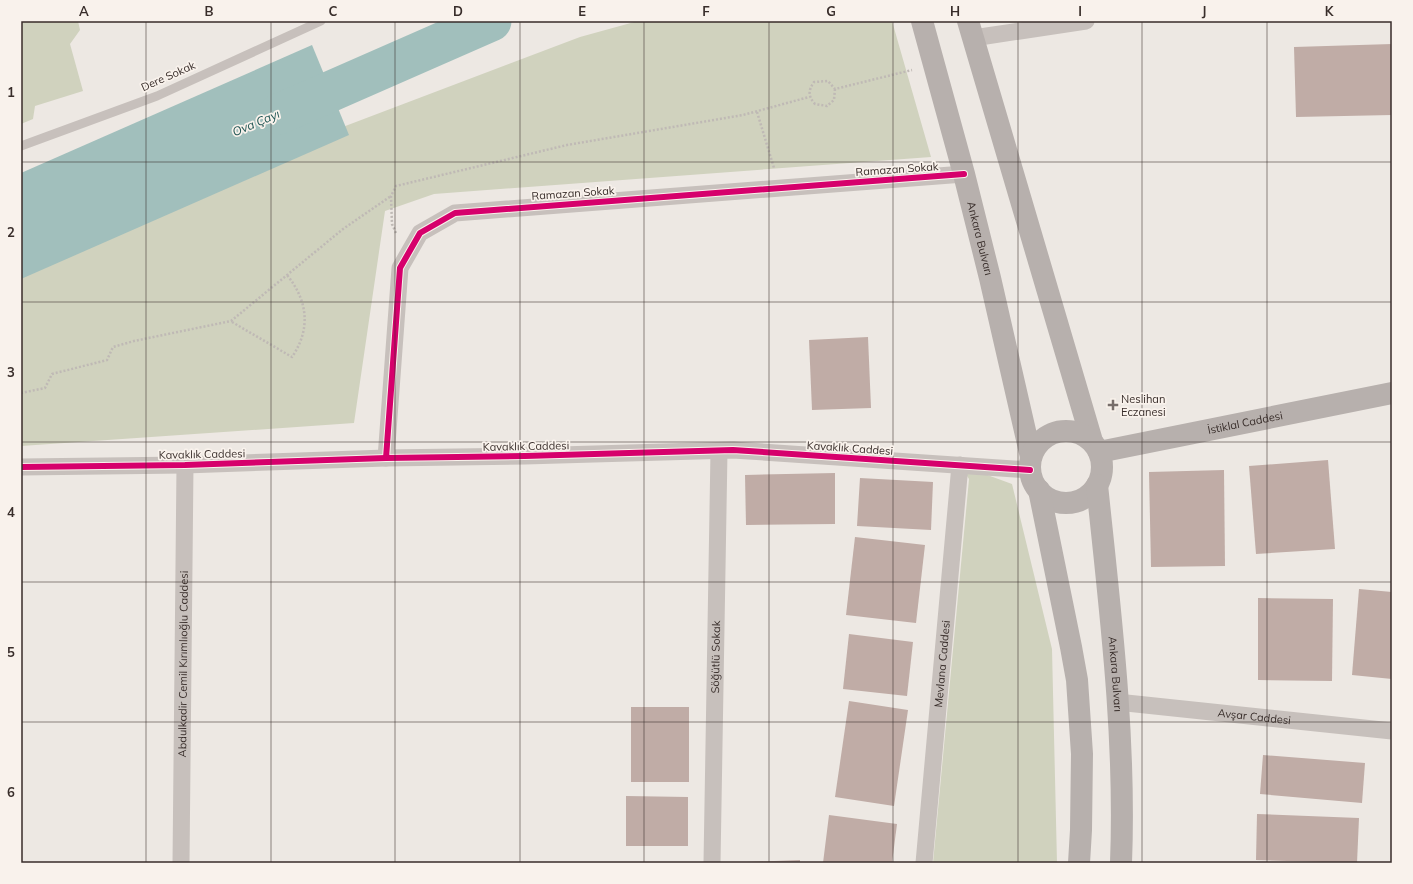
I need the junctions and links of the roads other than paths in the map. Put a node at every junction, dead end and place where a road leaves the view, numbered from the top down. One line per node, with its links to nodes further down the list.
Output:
1 (321, 21): 5 (lane, Dere Sokak)
2 (922, 21): 6 (main road, Ankara Bulvarı)
3 (1086, 21): 4 (street)
4 (971, 30): 8 (main road, Ankara Bulvarı)
5 (21, 146)
6 (964, 174): 10 (street, Ramazan Sokak); 11 (main road, Ankara Bulvarı)
7 (1392, 393): 8 (main road, İstiklal Caddesi)
8 (1095, 446): 11 (main road); 15 (main road, Ankara Bulvarı)
9 (719, 451): 10 (street, Kavaklık Caddesi); 13 (street, Kavaklık Caddesi); 20 (street, Söğütlü Sokak)
10 (386, 458): 12 (street, Kavaklık Caddesi)
11 (1030, 464): 13 (street, Kavaklık Caddesi); 16 (main road, Ankara Bulvarı)
12 (184, 465): 14 (street, Kavaklık Caddesi); 19 (street, Abdulkadir Cemil Kırımlıoğlu Caddesi)
13 (960, 465): 21 (street, Mevlana Caddesi)
14 (21, 467)
15 (1097, 485): 16 (main road); 17 (main road, Ankara Bulvarı)
16 (1039, 490): 22 (main road, Ankara Bulvarı)
17 (1117, 702): 18 (street, Avşar Caddesi); 23 (main road, Ankara Bulvarı)
18 (1392, 731)
19 (181, 863)
20 (712, 863)
21 (924, 863)
22 (1079, 863)
23 (1121, 863)

